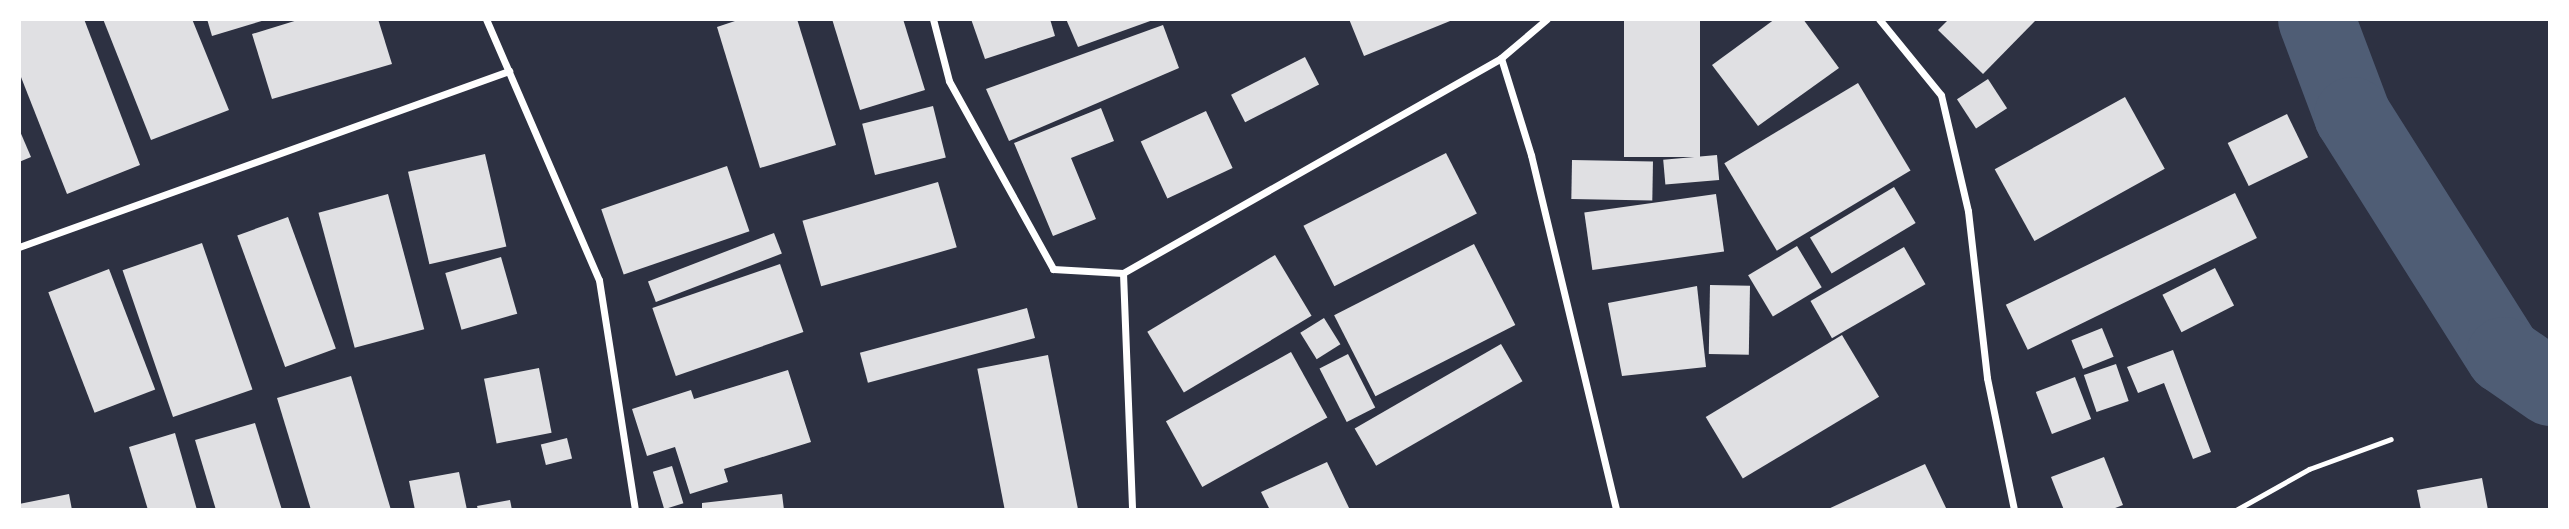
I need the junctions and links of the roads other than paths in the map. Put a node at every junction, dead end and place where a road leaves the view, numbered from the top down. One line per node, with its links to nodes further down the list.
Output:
1 (486, 19): 6 (street)
2 (933, 19): 8 (street)
3 (1548, 19): 5 (street)
4 (1879, 19): 13 (street)
5 (1501, 58): 8 (street); 12 (street)
6 (509, 71): 7 (street); 10 (street)
7 (19, 247)
8 (1122, 273): 11 (street)
9 (2391, 439): 14 (lane)
10 (635, 510)
11 (1132, 510)
12 (1616, 510)
13 (2014, 510)
14 (2236, 510)

